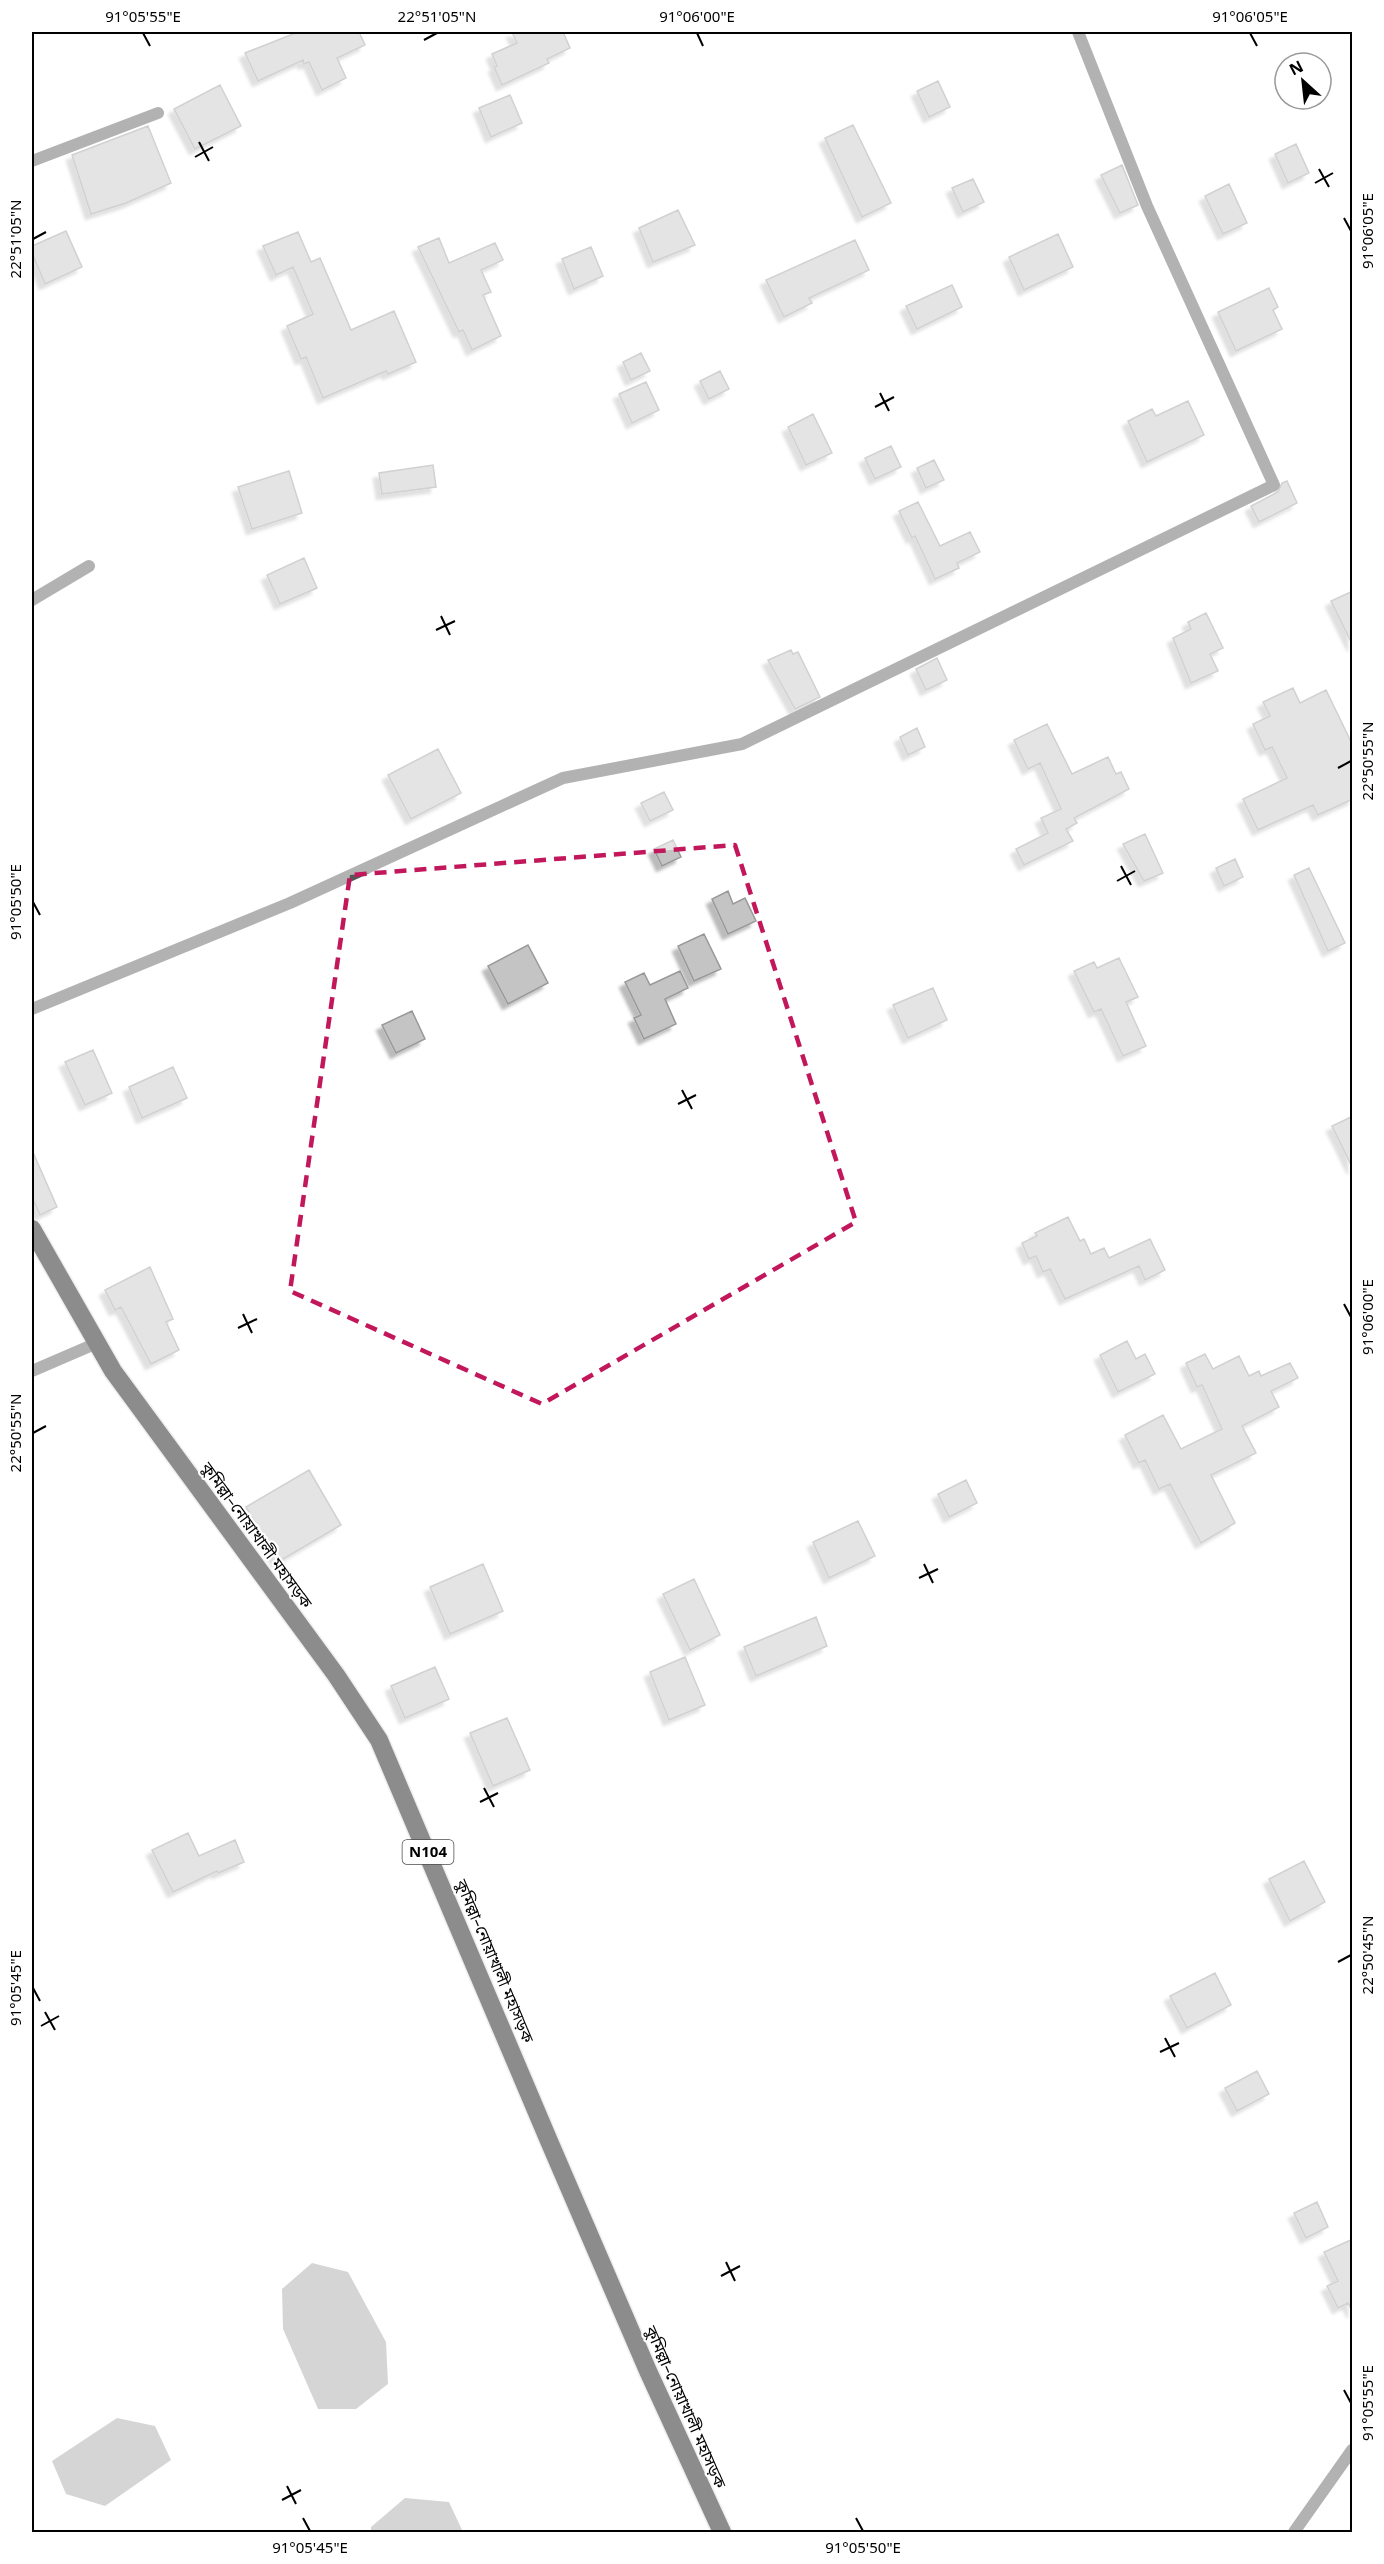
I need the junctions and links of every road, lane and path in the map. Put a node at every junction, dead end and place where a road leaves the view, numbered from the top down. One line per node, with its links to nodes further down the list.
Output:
1 (1078, 32): 6 (street)
2 (158, 113): 3 (street)
3 (32, 162)
4 (89, 566): 5 (street)
5 (32, 600)
6 (32, 1009)
7 (32, 1229): 8 (highway, কুমিল্লা–নোয়াখালী মহাসড়ক / N104)
8 (97, 1343): 9 (street); 11 (highway, কুমিল্লা–নোয়াখালী মহাসড়ক / N104)
9 (32, 1371)
10 (1353, 2450): 12 (street)
11 (722, 2532)
12 (1294, 2532)

